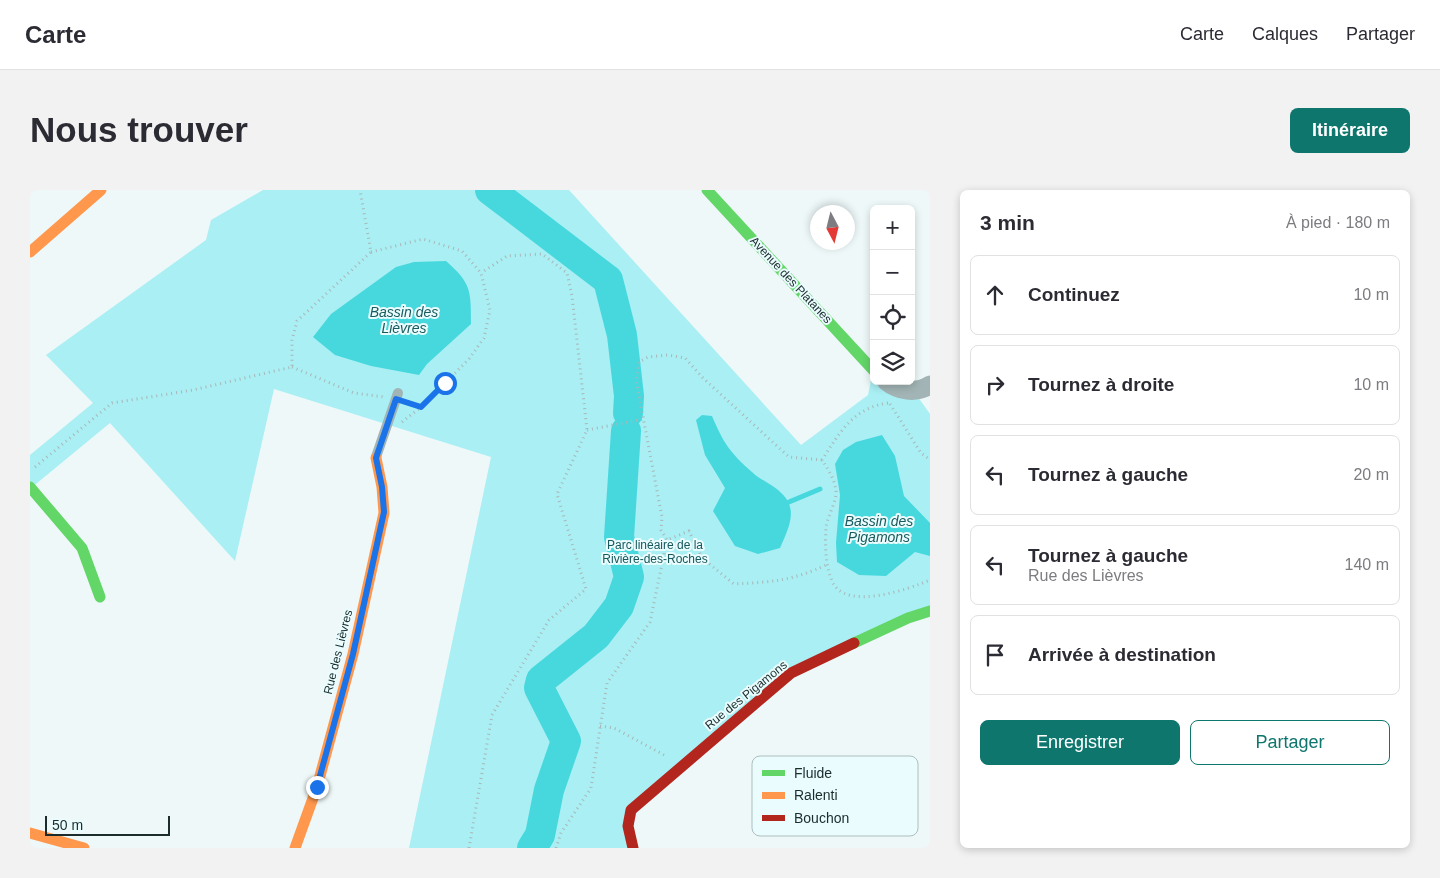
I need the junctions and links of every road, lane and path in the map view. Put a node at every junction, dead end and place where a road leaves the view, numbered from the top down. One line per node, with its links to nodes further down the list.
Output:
1 (101, 190): 4 (street)
2 (360, 190): 5 (path)
3 (707, 190): 8 (street, Avenue des Platanes)
4 (30, 252)
5 (371, 252): 6 (path); 7 (path)
6 (481, 273): 11 (path); 13 (path)
7 (292, 367): 11 (path); 17 (path)
8 (870, 367)
9 (930, 385): 10 (street)
10 (891, 391): 15 (path); 16 (path)
11 (397, 396): 14 (lane)
12 (644, 419): 13 (path); 15 (path); 19 (path)
13 (586, 430): 29 (path)
14 (376, 458): 28 (street, Rue des Lièvres)
15 (822, 460): 20 (path)
16 (930, 460)
17 (30, 471)
18 (32, 492): 22 (street)
19 (667, 540): 20 (path); 24 (path)
20 (828, 564): 21 (path)
21 (930, 580)
22 (100, 597)
23 (930, 611): 25 (street, Rue des Pigamons)
24 (600, 726): 25 (path); 30 (path)
25 (681, 766): 31 (street, Rue des Pigamons)
26 (30, 833): 27 (street)
27 (84, 848)
28 (295, 848)
29 (469, 848)
30 (556, 848)
31 (633, 848)

